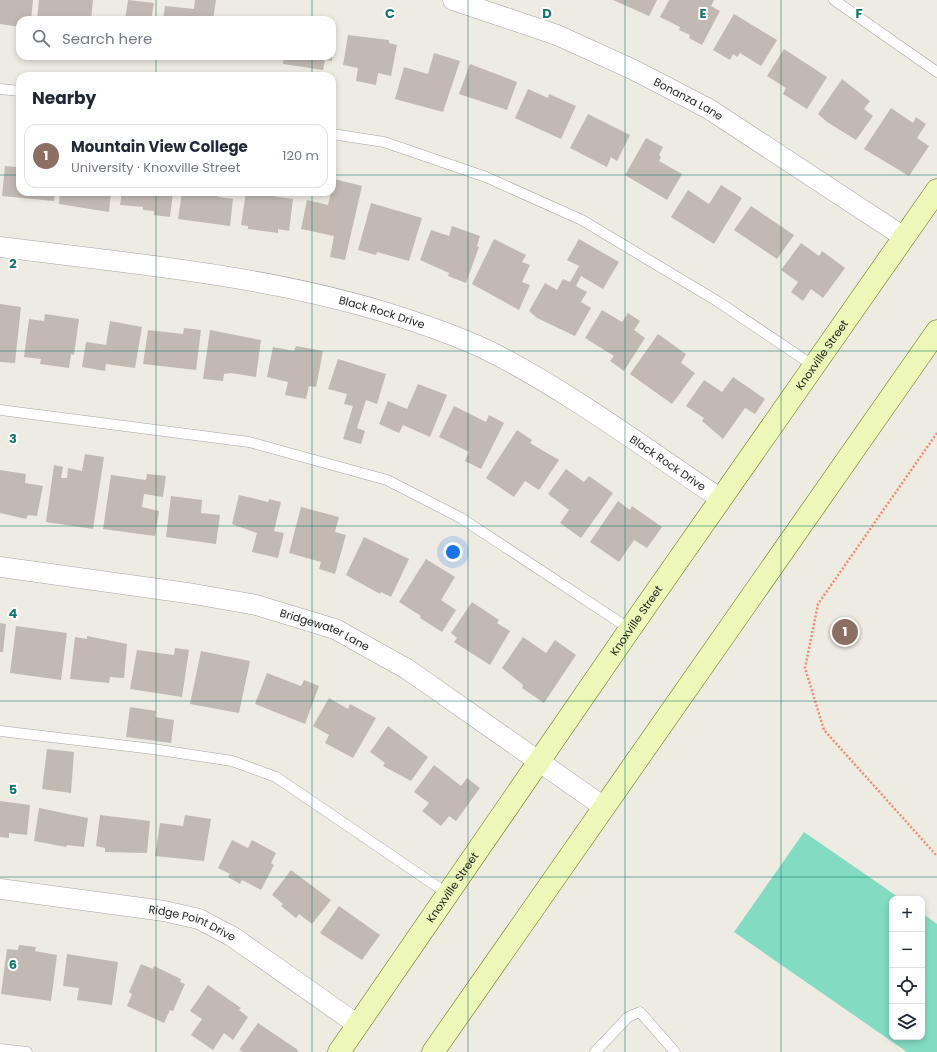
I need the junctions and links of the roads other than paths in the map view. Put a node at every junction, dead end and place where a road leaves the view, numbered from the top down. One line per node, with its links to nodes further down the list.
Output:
1 (453, 0): 8 (street, Bonanza Lane)
2 (834, 0): 3 (lane)
3 (937, 72)
4 (0, 89): 5 (lane)
5 (16, 91)
6 (336, 135): 11 (lane)
7 (937, 190): 8 (street, Knoxville Street)
8 (904, 237): 11 (street, Knoxville Street)
9 (0, 247): 13 (street, Black Rock Drive)
10 (937, 331): 18 (street)
11 (814, 366): 13 (street, Knoxville Street)
12 (0, 410): 15 (lane)
13 (721, 499): 15 (street, Knoxville Street)
14 (0, 567): 17 (street, Bridgewater Lane)
15 (630, 629): 17 (street, Knoxville Street)
16 (0, 731): 20 (lane)
17 (539, 762): 18 (street, Bridgewater Lane); 20 (street, Knoxville Street)
18 (604, 807): 25 (street)
19 (0, 889): 21 (street, Ridge Point Drive)
20 (448, 894): 21 (street, Knoxville Street)
21 (358, 1025): 24 (street, Knoxville Street)
22 (0, 1049): 23 (lane)
23 (27, 1052)
24 (339, 1052)
25 (432, 1052)
26 (595, 1052): 27 (lane)
27 (675, 1052)

